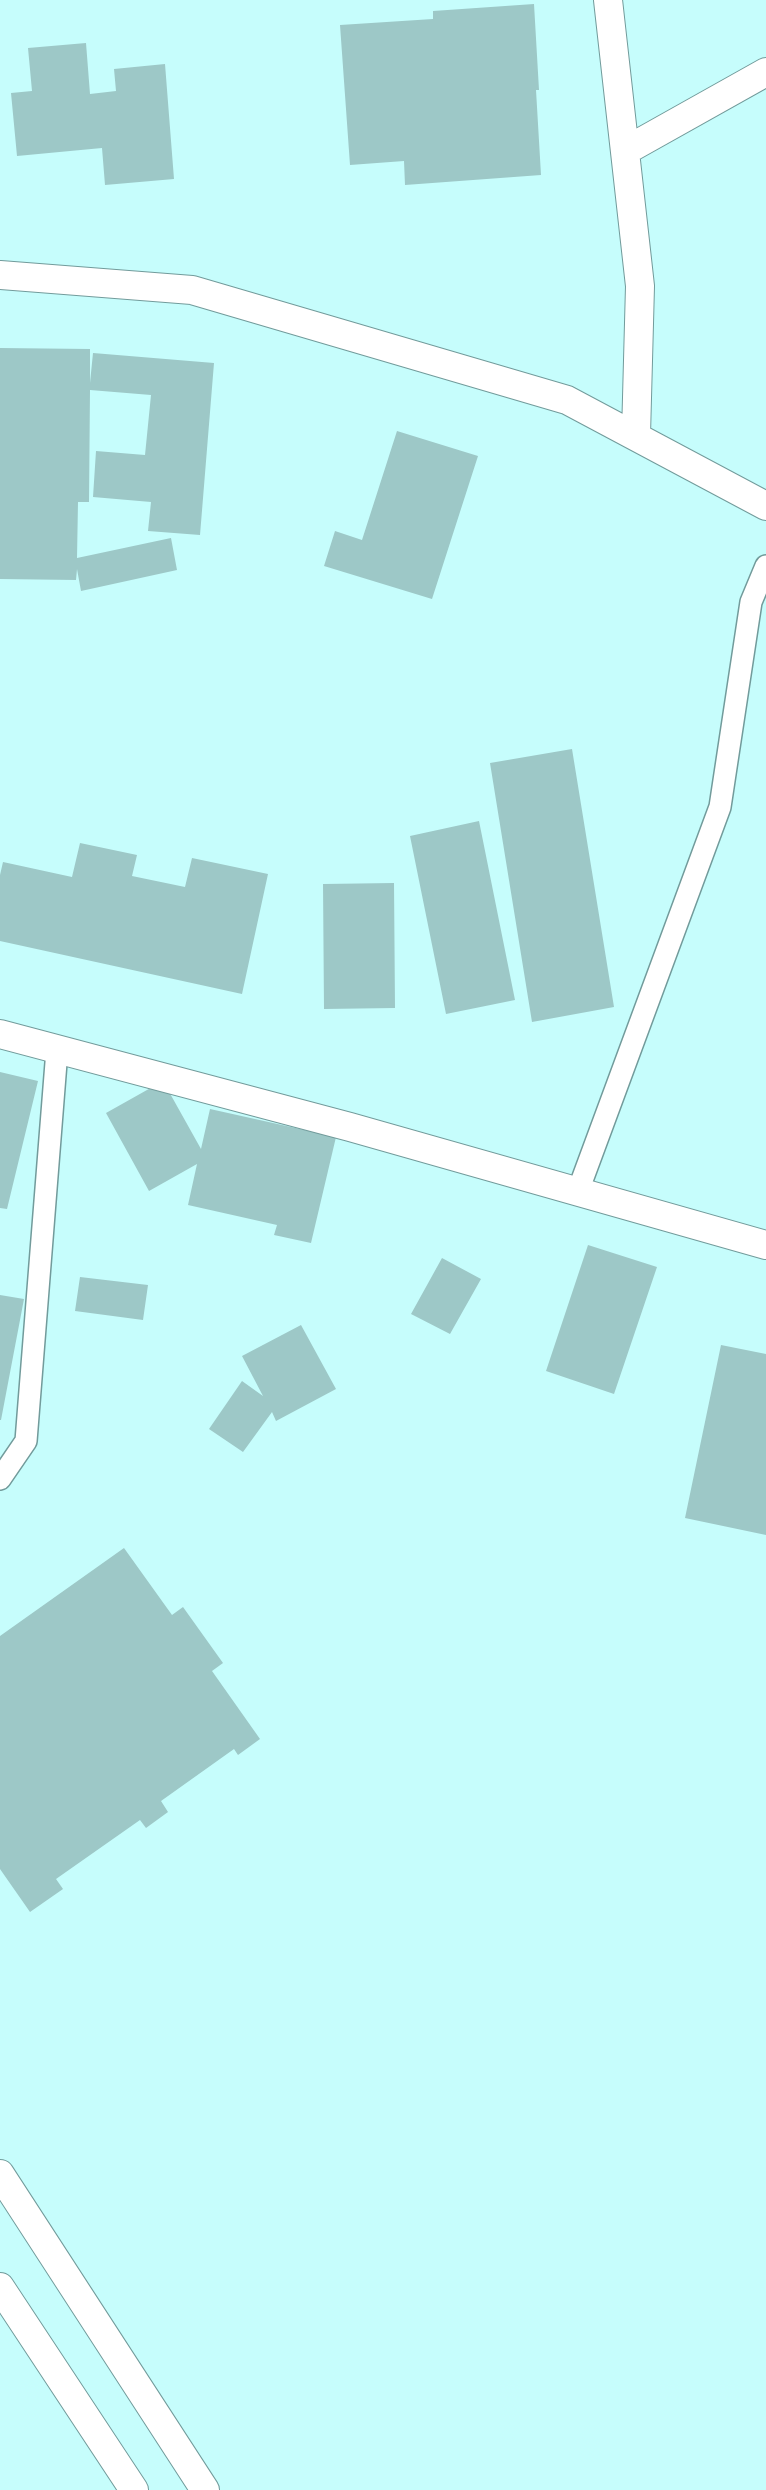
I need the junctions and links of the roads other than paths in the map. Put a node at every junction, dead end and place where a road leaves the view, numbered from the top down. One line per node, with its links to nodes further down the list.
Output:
1 (608, 0): 3 (street)
2 (766, 72): 3 (street)
3 (625, 151): 5 (street)
4 (0, 275): 5 (street)
5 (636, 436): 6 (street)
6 (766, 506)
7 (766, 566): 10 (lane)
8 (0, 1034): 9 (street)
9 (57, 1050): 10 (street); 12 (lane)
10 (578, 1191): 11 (street)
11 (766, 1245)
12 (0, 1479)
13 (0, 2174): 14 (street)
14 (8, 2204): 17 (street)
15 (0, 2287): 16 (street)
16 (134, 2490)
17 (205, 2490)

